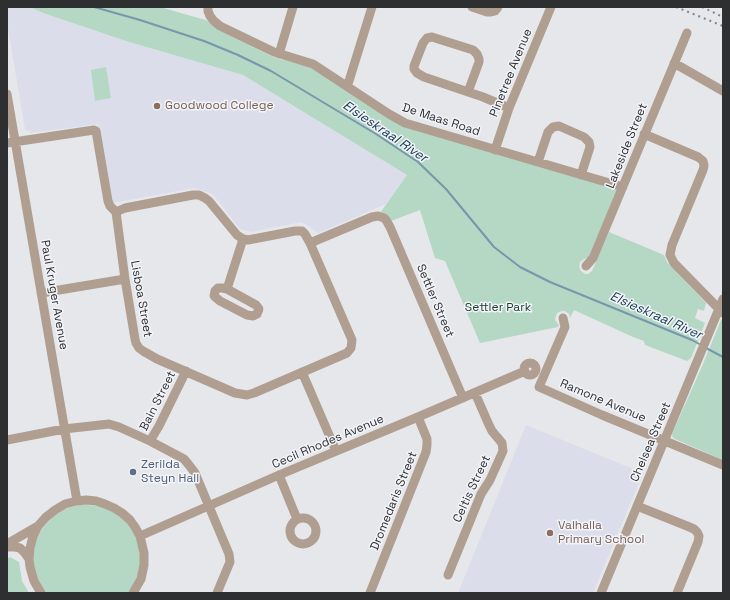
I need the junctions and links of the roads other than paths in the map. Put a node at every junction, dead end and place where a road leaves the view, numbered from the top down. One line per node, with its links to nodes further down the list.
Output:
1 (208, 7): 8 (street, De Maas Road)
2 (294, 7): 8 (street)
3 (372, 7): 10 (street)
4 (472, 7): 5 (street)
5 (498, 7)
6 (551, 7): 14 (street, Pinetree Avenue)
7 (687, 33): 9 (street, Lakeside Street)
8 (279, 54): 10 (street, De Maas Road)
9 (674, 63): 11 (street); 15 (street, Lakeside Street)
10 (347, 86): 17 (street, De Maas Road)
11 (723, 91)
12 (468, 92): 12 (street); 14 (street)
13 (7, 94): 16 (street, Paul Kruger Avenue)
14 (508, 108): 17 (street, Pinetree Avenue)
15 (644, 134): 20 (street, Lakeside Street); 29 (street)
16 (11, 142): 21 (street, Lisboa Street); 27 (street, Paul Kruger Avenue)
17 (495, 150): 18 (street, De Maas Road)
18 (538, 162): 19 (street, De Maas Road); 19 (street)
19 (581, 175): 20 (street, De Maas Road)
20 (623, 187): 24 (street, Lakeside Street)
21 (116, 212): 22 (street); 25 (street, Lisboa Street)
22 (243, 239): 23 (street); 26 (street)
23 (310, 243): 33 (street, Lisboa Street); 35 (street, Settler Street)
24 (586, 266)
25 (125, 279): 27 (street); 31 (street, Lisboa Street)
26 (227, 289)
27 (41, 293): 37 (street, Paul Kruger Avenue)
28 (723, 299): 29 (street, Chelsea Street)
29 (721, 311): 39 (street, Chelsea Street)
30 (563, 318): 39 (street, Ramone Avenue)
31 (186, 371): 33 (street, Lisboa Street); 40 (street, Bain Street)
32 (525, 371): 34 (street, Cecil Rhodes Avenue)
33 (302, 372): 41 (street)
34 (474, 393): 35 (street, Cecil Rhodes Avenue); 53 (street, Celtis Street)
35 (462, 398): 36 (street, Cecil Rhodes Avenue)
36 (418, 418): 41 (street, Cecil Rhodes Avenue); 57 (street, Dromedaris Street)
37 (64, 428): 38 (street); 40 (street); 44 (street, Paul Kruger Avenue)
38 (7, 440)
39 (664, 440): 42 (street, Ramone Avenue); 46 (street, Chelsea Street)
40 (150, 441): 45 (street)
41 (336, 451): 43 (street, Cecil Rhodes Avenue)
42 (723, 465)
43 (278, 475): 45 (street, Cecil Rhodes Avenue); 47 (street)
44 (76, 501): 48 (street); 49 (street)
45 (210, 506): 49 (street, Cecil Rhodes Avenue); 56 (street)
46 (637, 506): 58 (street, Chelsea Street); 59 (street)
47 (297, 519)
48 (38, 526): 50 (street); 52 (street)
49 (140, 536): 55 (street)
50 (7, 544)
51 (7, 547): 52 (street)
52 (29, 559): 54 (street)
53 (448, 575)
54 (41, 593)
55 (133, 593)
56 (218, 593)
57 (370, 593)
58 (601, 593)
59 (677, 593)

